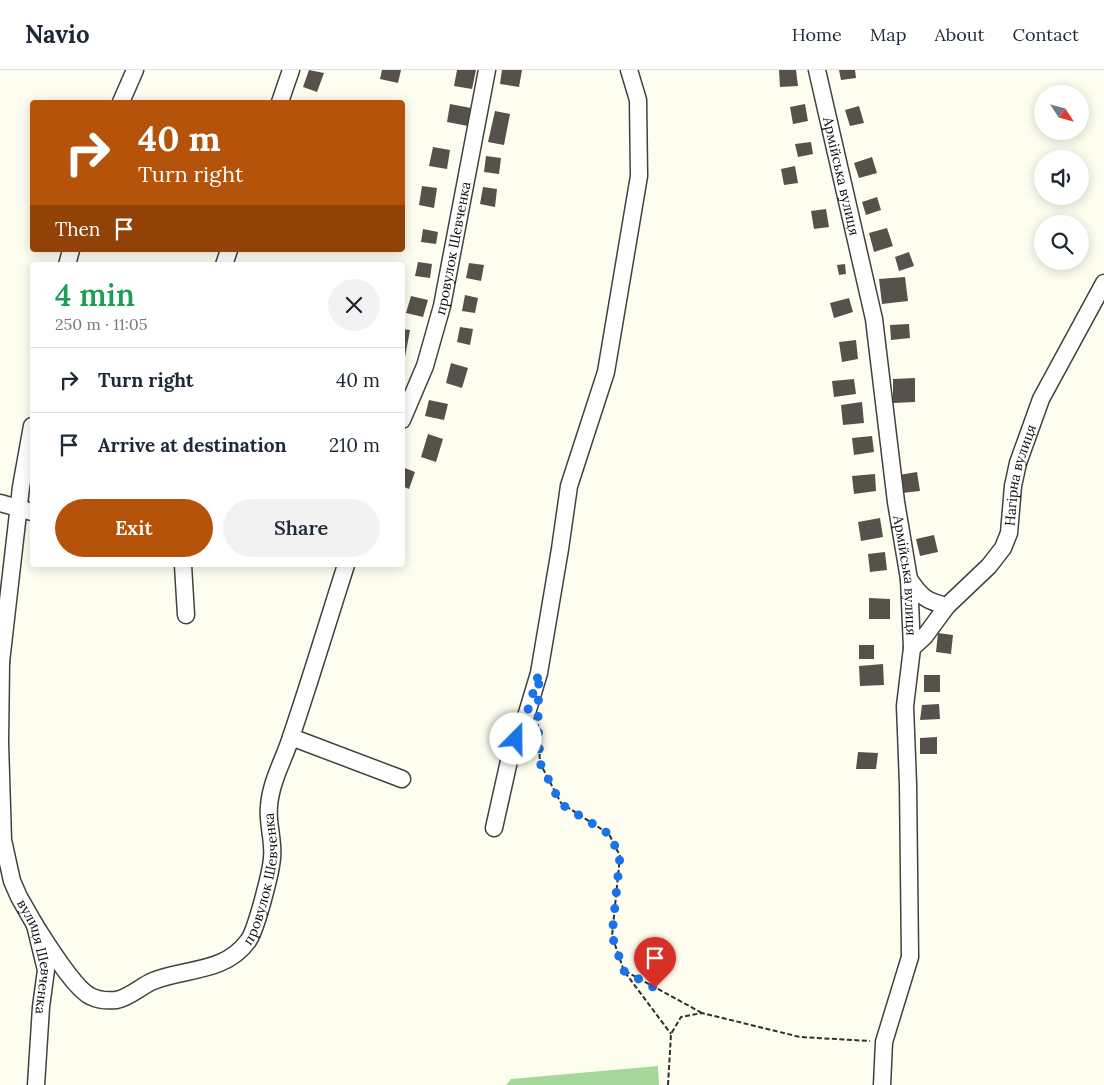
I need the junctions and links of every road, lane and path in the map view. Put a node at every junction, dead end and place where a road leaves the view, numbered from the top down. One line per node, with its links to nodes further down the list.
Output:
1 (135, 70): 6 (street)
2 (291, 70): 7 (street)
3 (487, 70): 9 (street, провулок Шевченка)
4 (629, 70): 23 (street)
5 (817, 70): 15 (street, Армійська вулиця)
6 (122, 100)
7 (281, 100)
8 (1104, 284): 16 (street, Нагірна вулиця)
9 (405, 413)
10 (30, 437): 12 (street, вулиця Шевченка)
11 (0, 504): 12 (street)
12 (26, 510): 19 (street, вулиця Шевченка)
13 (182, 567): 17 (street)
14 (345, 567): 21 (street, провулок Шевченка)
15 (909, 579): 16 (street); 18 (street, Армійська вулиця)
16 (947, 606): 18 (street, Нагірна вулиця)
17 (186, 616)
18 (912, 648): 30 (street, Армійська вулиця)
19 (1, 657): 24 (street, вулиця Шевченка)
20 (538, 722): 27 (path)
21 (291, 737): 22 (street); 26 (street, провулок Шевченка)
22 (402, 779)
23 (494, 828)
24 (1, 843): 25 (street, вулиця Шевченка)
25 (6, 876): 26 (street, вулиця Шевченка)
26 (35, 925): 31 (street, вулиця Шевченка)
27 (624, 971): 28 (path); 29 (path)
28 (702, 1013): 29 (path); 30 (path)
29 (671, 1034): 32 (path)
30 (884, 1042): 33 (street, Армійська вулиця)
31 (36, 1085)
32 (668, 1085)
33 (882, 1085)

